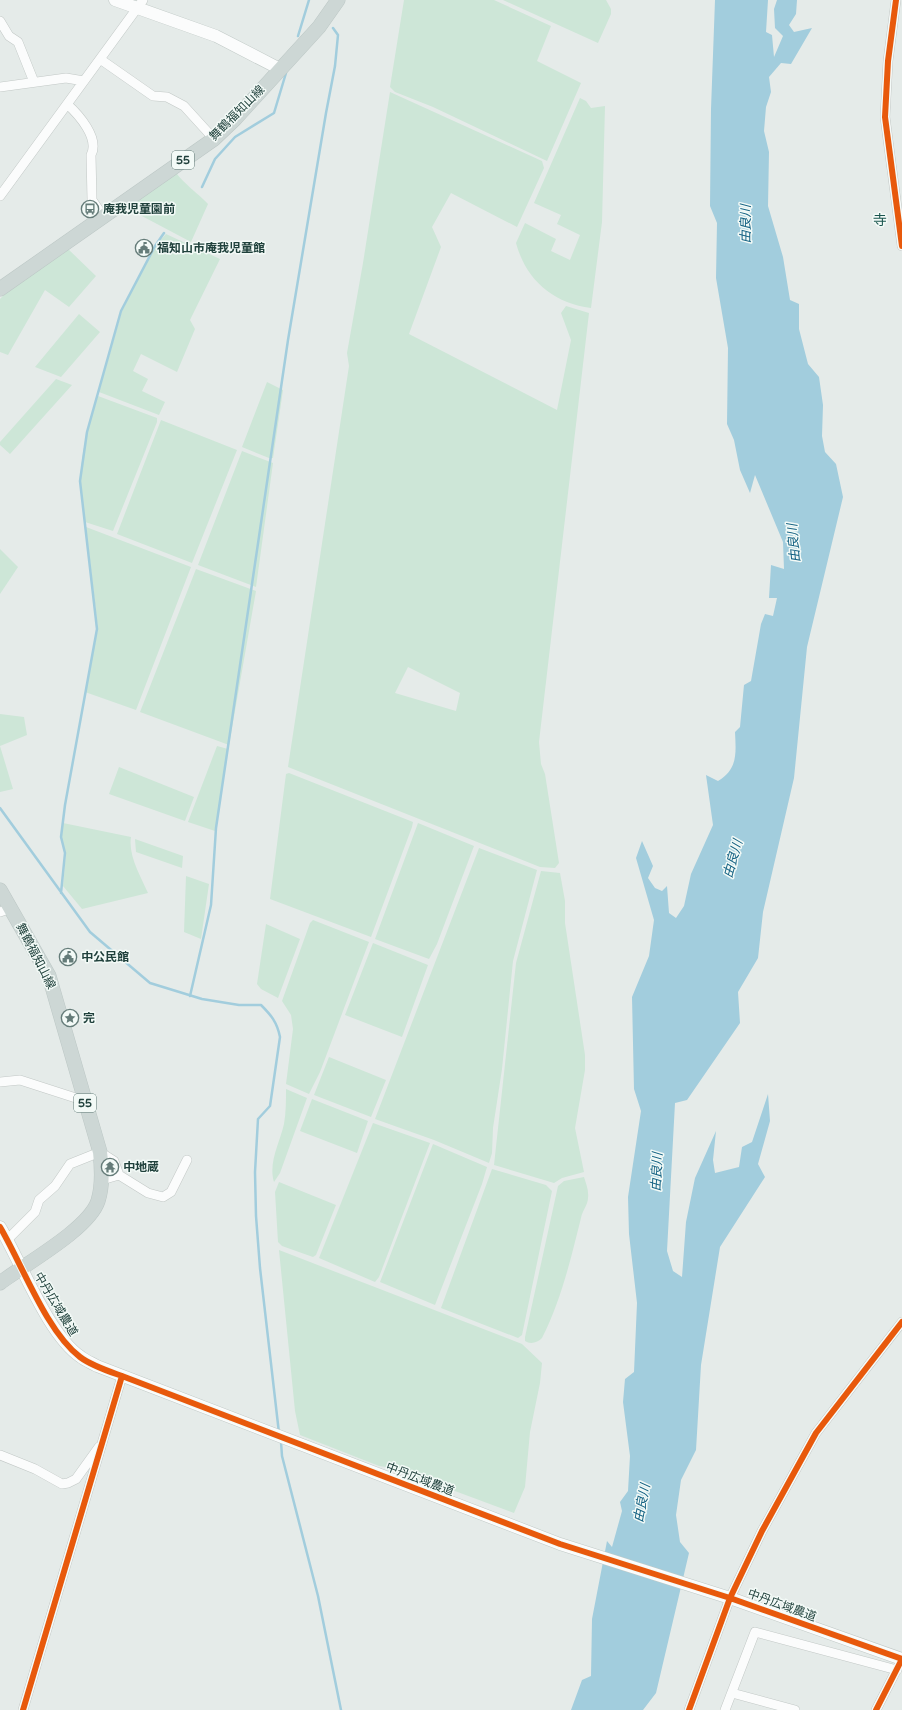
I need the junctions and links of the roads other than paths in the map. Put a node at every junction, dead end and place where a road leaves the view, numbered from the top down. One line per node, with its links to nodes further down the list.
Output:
1 (115, 0): 4 (street)
2 (338, 0): 7 (main road, 舞鶴福知山線 / 55)
3 (896, 0): 15 (street)
4 (140, 4): 6 (street); 7 (street)
5 (0, 21): 9 (street)
6 (100, 59): 8 (street); 12 (street)
7 (280, 69): 12 (main road, 舞鶴福知山線 / 55)
8 (84, 81): 9 (street); 11 (street)
9 (34, 82): 10 (street)
10 (0, 87)
11 (67, 104): 13 (street); 14 (street)
12 (214, 139): 14 (main road, 舞鶴福知山線 / 55)
13 (0, 196)
14 (103, 216): 16 (main road, 舞鶴福知山線 / 55)
15 (902, 246)
16 (0, 289)
17 (0, 890): 18 (main road, 舞鶴福知山線 / 55)
18 (5, 910): 20 (main road, 舞鶴福知山線 / 55)
19 (0, 1082): 20 (street)
20 (84, 1101): 21 (main road, 舞鶴福知山線 / 55)
21 (100, 1152): 23 (street); 24 (main road, 舞鶴福知山線 / 55); 26 (street)
22 (187, 1160): 23 (street)
23 (119, 1175): 24 (street)
24 (102, 1180): 27 (main road, 舞鶴福知山線 / 55)
25 (0, 1227): 26 (street, 中丹広域農道)
26 (8, 1240): 27 (street, 中丹広域農道)
27 (21, 1267): 28 (main road, 舞鶴福知山線 / 55); 30 (street, 中丹広域農道)
28 (0, 1283)
29 (902, 1322): 33 (street)
30 (125, 1377): 31 (street); 33 (street, 中丹広域農道)
31 (103, 1442): 32 (street); 37 (street)
32 (0, 1455)
33 (730, 1598): 34 (street, 中丹広域農道); 38 (street)
34 (902, 1658): 35 (street)
35 (896, 1670): 36 (street); 41 (street)
36 (732, 1693): 39 (street); 40 (street)
37 (23, 1710)
38 (689, 1710)
39 (725, 1710)
40 (795, 1710)
41 (876, 1710)

